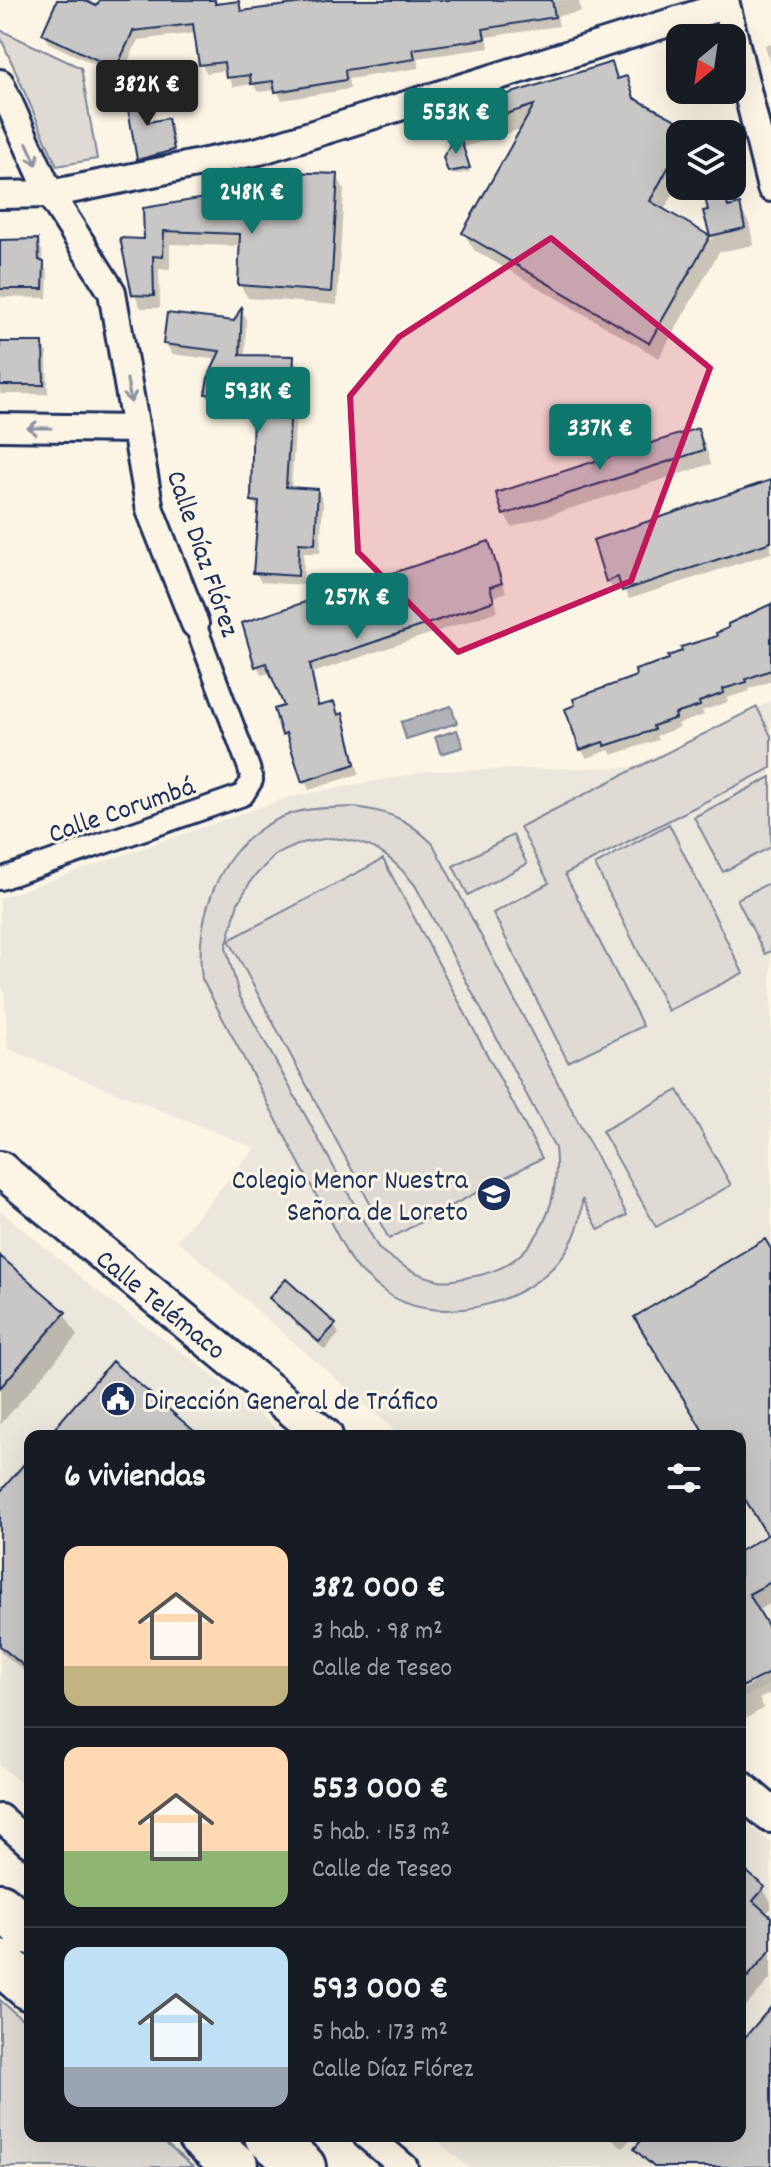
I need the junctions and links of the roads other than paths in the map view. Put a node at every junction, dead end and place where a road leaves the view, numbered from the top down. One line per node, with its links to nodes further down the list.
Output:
1 (726, 2): 3 (street); 4 (street)
2 (0, 83): 4 (street, Calle Díaz Flórez, one-way to 4)
3 (771, 188)
4 (50, 194): 5 (street); 7 (street, Calle Díaz Flórez, one-way to 7)
5 (0, 195)
6 (0, 427): 7 (street, one-way to 6)
7 (135, 429): 8 (street, Calle Díaz Flórez)
8 (195, 624): 9 (street, Calle Díaz Flórez)
9 (252, 780): 10 (street, Calle Corumbá)
10 (0, 879)
11 (0, 1169): 12 (street, Calle Telémaco)
12 (318, 1430)
13 (746, 1793): 14 (street)
14 (771, 1815)
15 (0, 1818): 16 (street)
16 (24, 1839)
17 (0, 1906): 18 (highway)
18 (24, 1927)
19 (0, 1962): 20 (highway)
20 (24, 1983)
21 (207, 2142): 24 (highway)
22 (274, 2142): 25 (highway)
23 (374, 2142): 26 (street)
24 (236, 2167)
25 (303, 2167)
26 (404, 2167)

